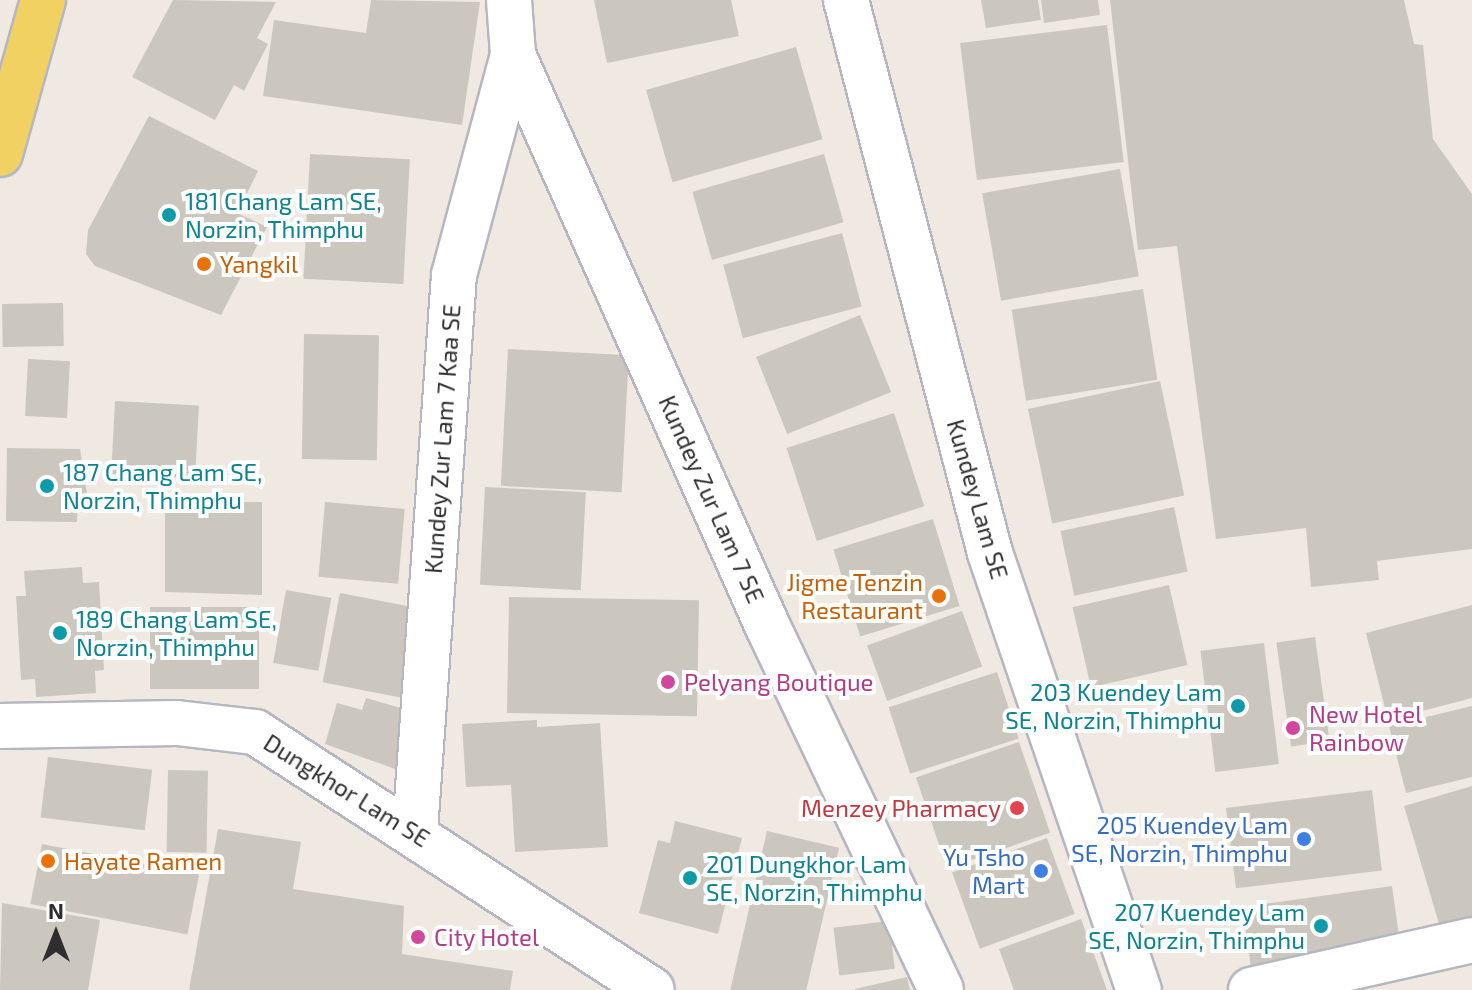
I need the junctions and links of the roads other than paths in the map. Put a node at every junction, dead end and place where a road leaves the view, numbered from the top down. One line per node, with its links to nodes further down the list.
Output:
1 (43, 0): 5 (main road)
2 (509, 0): 4 (street, Kundey Zur Lam 7 SE)
3 (846, 0): 11 (street, Kundey Lam SE)
4 (513, 55): 7 (street, Kundey Zur Lam 7 Kaa SE); 10 (street, Kundey Zur Lam 7 SE)
5 (0, 154)
6 (0, 726): 7 (street, Dungkhor Lam SE)
7 (415, 831): 9 (street, Dungkhor Lam SE)
8 (1472, 940): 12 (street)
9 (652, 990)
10 (941, 990)
11 (1139, 990)
12 (1251, 990)

